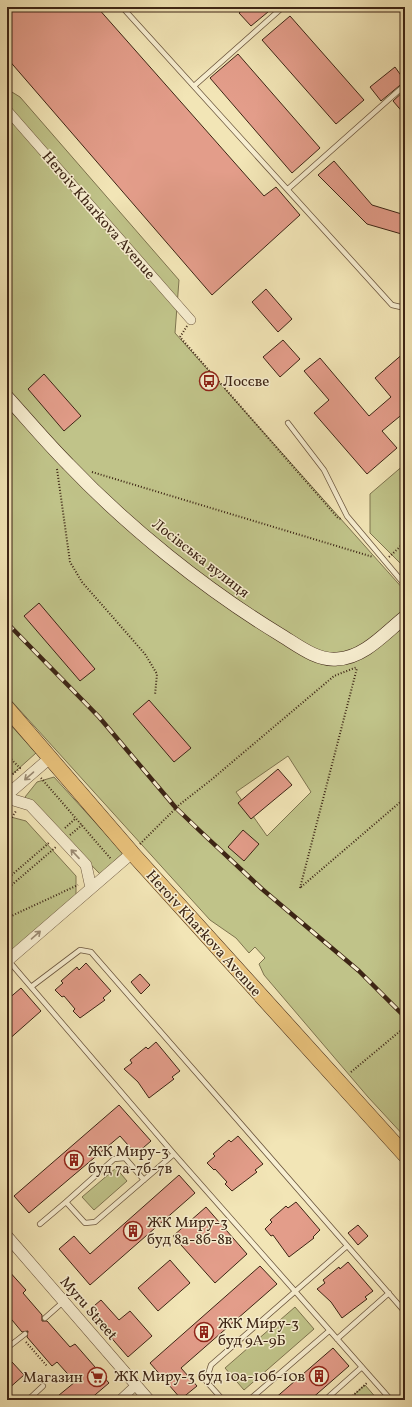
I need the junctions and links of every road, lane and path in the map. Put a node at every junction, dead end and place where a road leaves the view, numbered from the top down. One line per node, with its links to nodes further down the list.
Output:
1 (122, 7): 4 (lane)
2 (283, 7): 4 (lane)
3 (405, 85): 6 (lane)
4 (194, 86): 6 (lane)
5 (7, 110): 8 (street, Heroiv Kharkova Avenue)
6 (288, 190): 7 (lane)
7 (405, 308)
8 (190, 320): 13 (path)
9 (7, 397): 11 (main road, Лосівська вулиця)
10 (288, 423): 13 (lane)
11 (55, 450): 17 (main road, Лосівська вулиця); 20 (path)
12 (90, 471): 15 (path)
13 (351, 522): 15 (lane)
14 (405, 542): 15 (path)
15 (384, 561): 16 (lane)
16 (405, 585)
17 (405, 617)
18 (362, 663): 19 (path)
19 (357, 667): 28 (path); 34 (path)
20 (155, 695)
21 (7, 708): 23 (main road, Heroiv Kharkova Avenue)
22 (7, 755): 25 (path)
23 (51, 756): 24 (street); 34 (main road, Heroiv Kharkova Avenue)
24 (35, 770): 26 (street, one-way to 26); 30 (path)
25 (7, 779)
26 (7, 795)
27 (7, 798): 29 (street)
28 (405, 798)
29 (22, 803): 31 (path); 33 (street)
30 (76, 818): 32 (path); 33 (path)
31 (7, 825)
32 (82, 825): 33 (path); 35 (path)
33 (61, 838): 36 (path); 37 (street, one-way to 33); 38 (path)
34 (132, 852): 35 (street); 45 (main road, Heroiv Kharkova Avenue)
35 (117, 866): 37 (street)
36 (7, 879)
37 (91, 884): 39 (path); 40 (street, one-way to 37)
38 (7, 889)
39 (7, 918)
40 (8, 960): 41 (lane)
41 (32, 987): 44 (lane); 50 (lane)
42 (405, 1027): 43 (path)
43 (351, 1072)
44 (174, 1154): 46 (lane); 51 (lane)
45 (405, 1155)
46 (144, 1180): 47 (lane); 47 (lane)
47 (66, 1202): 48 (lane)
48 (40, 1224)
49 (7, 1236): 53 (street, Myru Street)
50 (347, 1246): 51 (lane); 52 (lane)
51 (295, 1291): 56 (lane); 68 (lane)
52 (389, 1293): 54 (lane); 58 (lane)
53 (64, 1302): 55 (lane); 63 (street, Myru Street)
54 (405, 1312)
55 (45, 1318)
56 (329, 1331): 58 (lane); 69 (lane)
57 (23, 1336): 59 (lane); 60 (path)
58 (337, 1339): 61 (lane)
59 (7, 1348)
60 (47, 1366)
61 (362, 1367): 62 (lane); 70 (lane)
62 (372, 1379): 71 (path); 72 (lane)
63 (136, 1385): 66 (street); 67 (street, Myru Street)
64 (43, 1386): 65 (lane)
65 (28, 1400)
66 (120, 1400)
67 (149, 1400)
68 (223, 1400)
69 (249, 1400)
70 (325, 1400)
71 (348, 1400)
72 (391, 1400)

